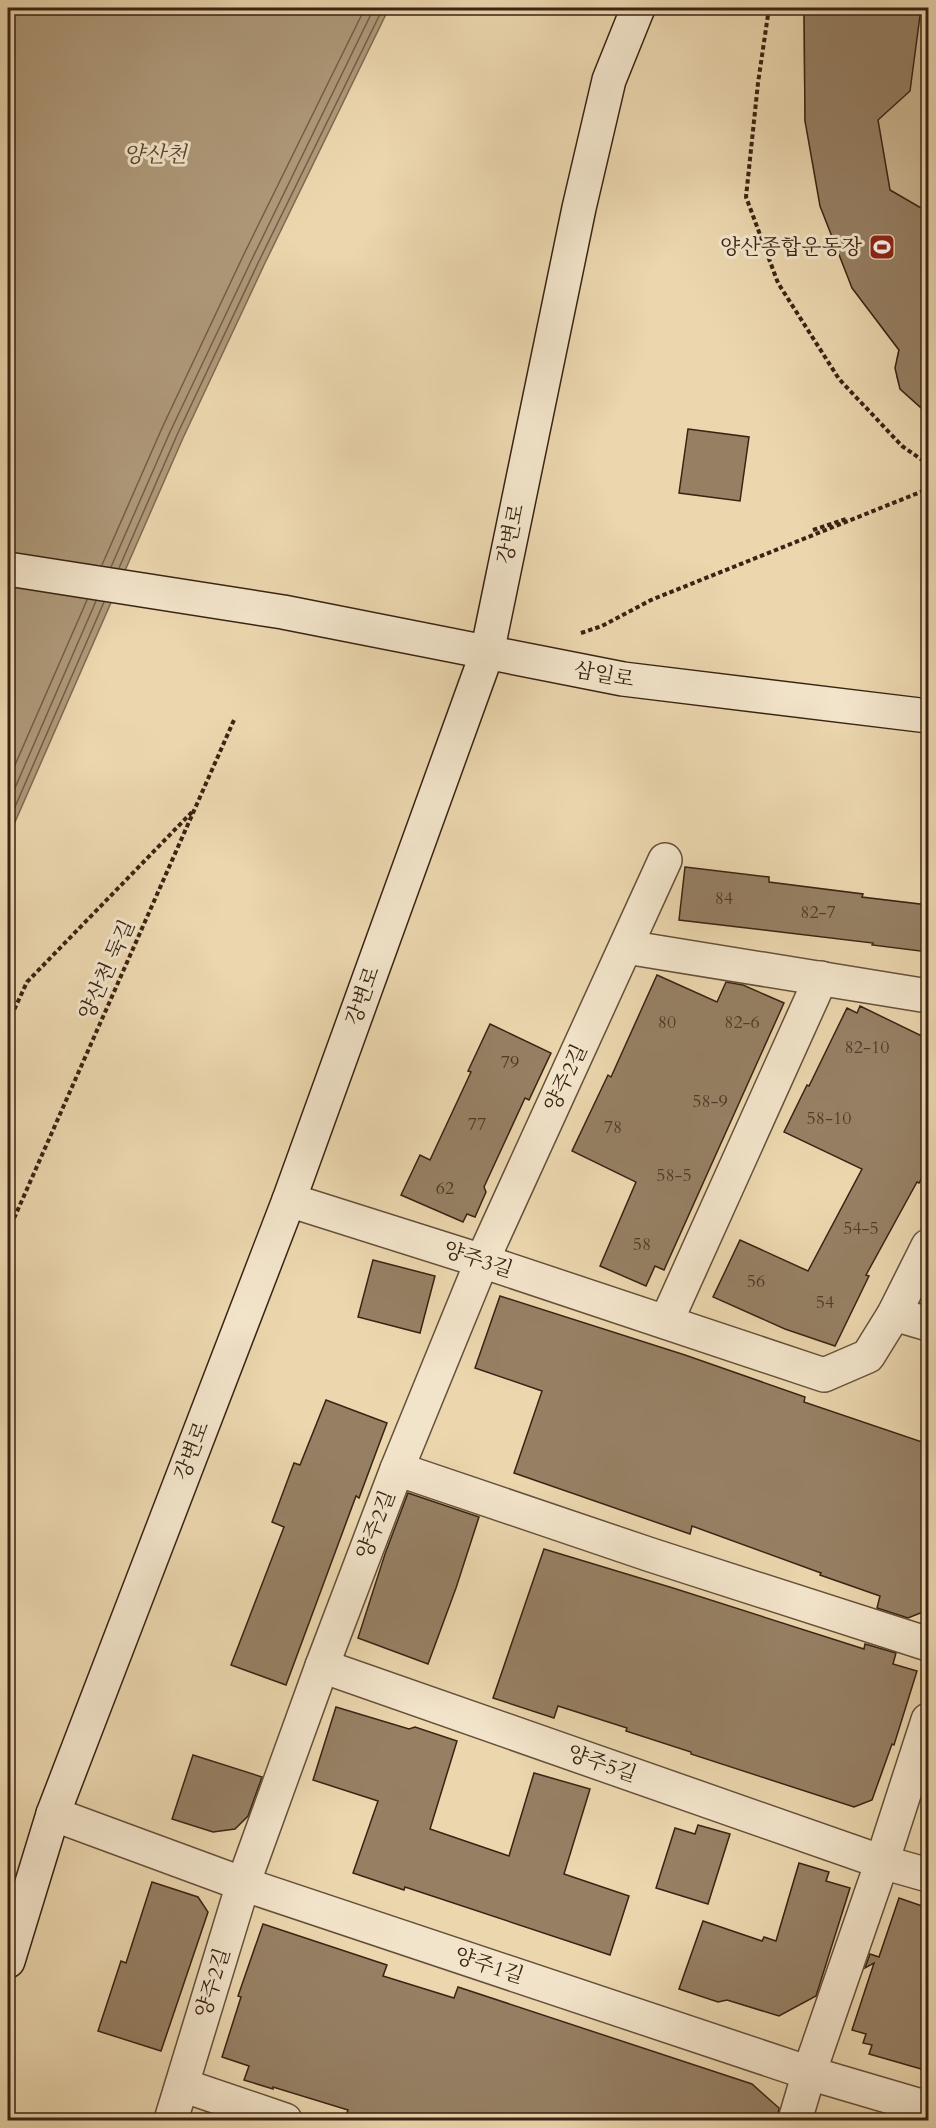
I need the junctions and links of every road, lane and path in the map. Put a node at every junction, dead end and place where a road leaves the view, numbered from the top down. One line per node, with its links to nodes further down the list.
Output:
1 (638, 8): 9 (street, 강변로)
2 (769, 8): 3 (path)
3 (928, 464)
4 (928, 489): 5 (path)
5 (875, 510): 6 (path); 8 (path)
6 (813, 530)
7 (8, 569): 9 (street, 삼일로)
8 (571, 636)
9 (487, 653): 10 (street, 삼일로); 18 (street, 강변로)
10 (928, 716)
11 (234, 720): 12 (path, 양산천 둑길)
12 (195, 808): 17 (path); 19 (path, 양산천 둑길)
13 (665, 860): 14 (street, 양주2길)
14 (626, 947): 15 (street); 21 (street, 양주2길)
15 (821, 978): 16 (street); 23 (street)
16 (928, 996)
17 (8, 1023)
18 (289, 1200): 21 (street, 양주3길); 29 (street, 강변로)
19 (8, 1232)
20 (928, 1246): 22 (street, 양주3길)
21 (482, 1261): 23 (street, 양주3길); 25 (street, 양주2길)
22 (894, 1314): 23 (street, 양주3길); 24 (street)
23 (666, 1322)
24 (928, 1324)
25 (397, 1469): 26 (street); 27 (street, 양주2길)
26 (928, 1644)
27 (322, 1666): 30 (street, 양주5길); 32 (street, 양주2길)
28 (928, 1720): 30 (street)
29 (53, 1814): 32 (street, 양주1길); 33 (street, 강변로)
30 (882, 1862): 31 (street, 양주5길); 34 (street)
31 (928, 1875)
32 (243, 1884): 34 (street, 양주1길); 35 (street, 양주2길)
33 (8, 1961)
34 (809, 2073): 36 (street, 양주1길); 39 (street)
35 (182, 2085): 37 (street, 양주2길); 38 (street)
36 (928, 2108)
37 (171, 2121)
38 (285, 2121)
39 (795, 2121)

